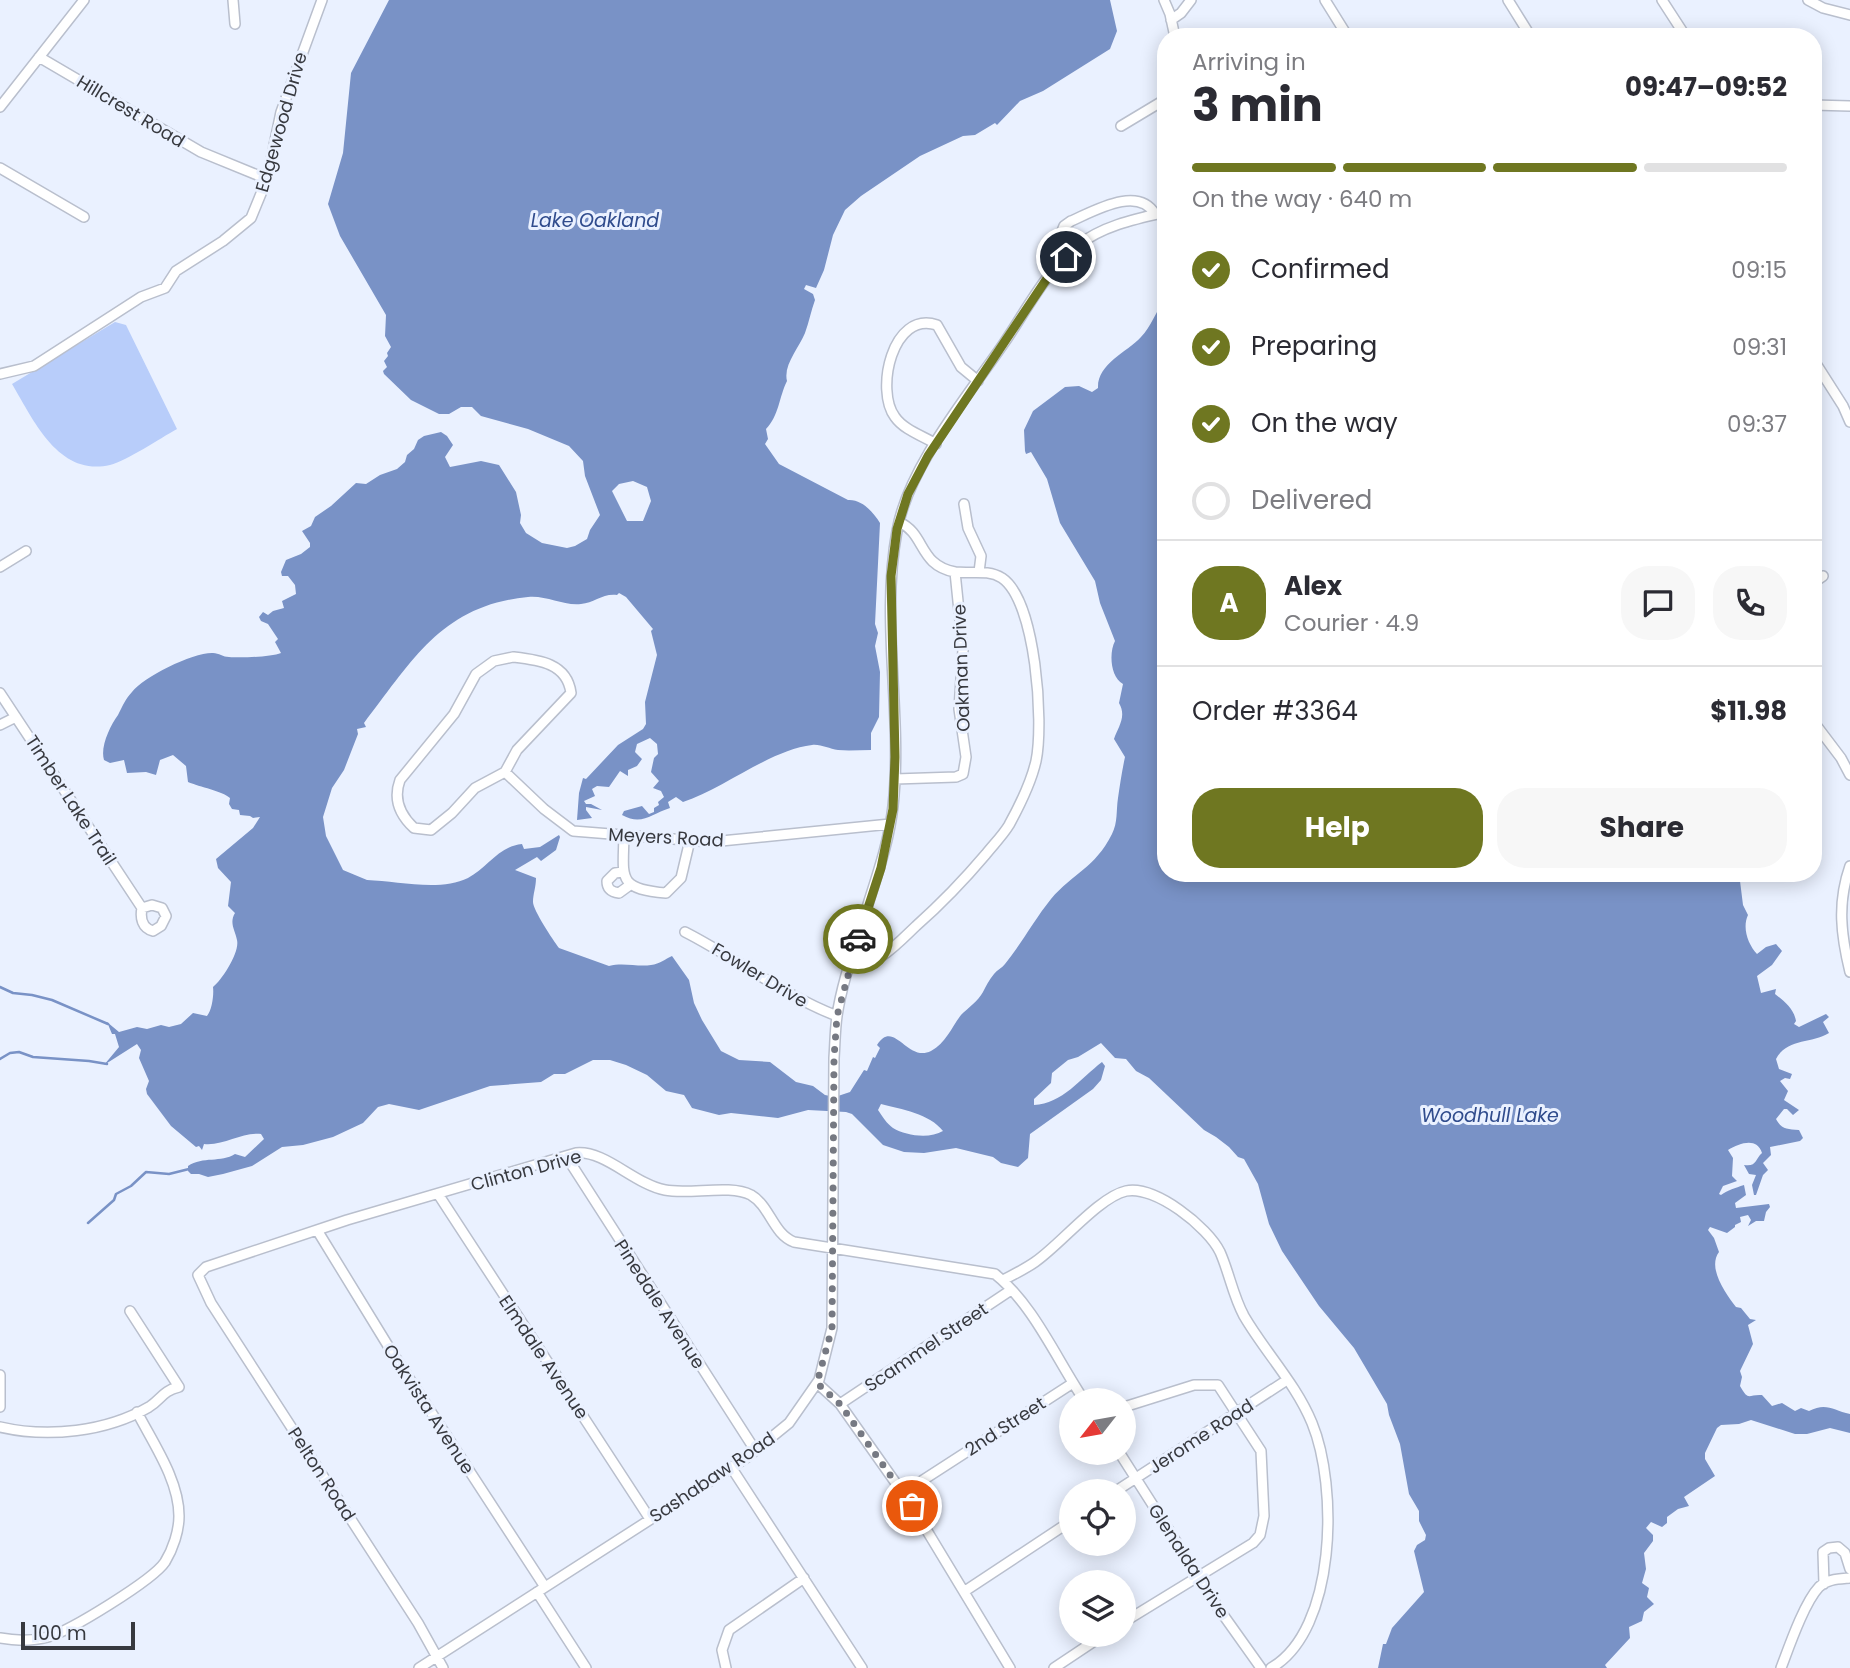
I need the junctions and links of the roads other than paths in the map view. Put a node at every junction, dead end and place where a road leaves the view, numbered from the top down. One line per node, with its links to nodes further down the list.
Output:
1 (84, 0): 17 (street)
2 (233, 0): 12 (street)
3 (322, 0): 24 (street, Edgewood Drive)
4 (1164, 0): 11 (street)
5 (1191, 0): 11 (street)
6 (1325, 0): 14 (street)
7 (1508, 0): 15 (street)
8 (1662, 0): 16 (street)
9 (1808, 0): 10 (street)
10 (1850, 15)
11 (1171, 20): 13 (street)
12 (235, 24)
13 (1173, 28)
14 (1342, 28)
15 (1525, 28)
16 (1680, 28)
17 (40, 57): 21 (street); 24 (street, Hillcrest Road)
18 (1157, 104): 22 (street)
19 (1822, 105): 20 (street)
20 (1850, 106)
21 (0, 107)
22 (1121, 126)
23 (0, 168): 27 (street)
24 (267, 179): 30 (street, Edgewood Drive)
25 (1157, 211): 28 (street)
26 (1157, 214): 28 (street, Sashabaw Road)
27 (84, 217)
28 (1067, 256): 31 (street, Sashabaw Road)
29 (1822, 373): 32 (street)
30 (0, 374)
31 (978, 381): 33 (street, Sashabaw Road); 33 (street)
32 (1850, 422)
33 (936, 444): 35 (street, Sashabaw Road)
34 (964, 504): 39 (street)
35 (899, 522): 38 (street); 46 (street, Sashabaw Road)
36 (26, 551): 37 (street)
37 (0, 567)
38 (955, 572): 39 (street); 46 (street, Oakman Drive)
39 (979, 572): 55 (street)
40 (0, 693): 41 (street, Timber Lake Trail)
41 (16, 717): 42 (street); 53 (street, Timber Lake Trail)
42 (0, 725)
43 (1822, 733): 45 (street)
44 (505, 772): 44 (street); 48 (street, Meyers Road)
45 (1850, 775)
46 (895, 779): 47 (street, Sashabaw Road)
47 (890, 824): 49 (street, Meyers Road); 55 (street, Sashabaw Road)
48 (624, 835): 49 (street, Meyers Road); 51 (street)
49 (690, 841): 52 (street)
50 (1850, 866): 56 (street)
51 (623, 872): 52 (street); 52 (street)
52 (630, 884)
53 (142, 908)
54 (685, 932): 57 (street, Fowler Drive)
55 (850, 966): 57 (street, Sashabaw Road)
56 (1850, 972)
57 (837, 1016): 61 (street, Sashabaw Road)
58 (566, 1156): 59 (street, Clinton Drive); 61 (street, Clinton Drive); 77 (street, Pinedale Avenue)
59 (438, 1194): 60 (street, Clinton Drive); 82 (street, Elmdale Avenue)
60 (317, 1230): 63 (street, Clinton Drive); 89 (street, Oakvista Avenue)
61 (833, 1247): 62 (street, Clinton Drive); 68 (street, Sashabaw Road)
62 (1003, 1280): 64 (street); 67 (street)
63 (199, 1281): 94 (street, Pelton Road)
64 (1011, 1290): 69 (street); 72 (street, Scammel Street)
65 (130, 1311): 74 (street)
66 (0, 1375): 73 (street)
67 (1287, 1380): 75 (street, Jerome Road); 103 (street)
68 (817, 1383): 72 (street); 77 (street, Sashabaw Road)
69 (1073, 1383): 70 (street); 81 (street, 2nd Street)
70 (1076, 1388)
71 (1136, 1403): 75 (street)
72 (840, 1404): 81 (street)
73 (0, 1407)
74 (137, 1412): 76 (street); 92 (street)
75 (1237, 1414): 80 (street, Jerome Road); 85 (street)
76 (0, 1427)
77 (755, 1450): 79 (street, Sashabaw Road)
78 (1127, 1465): 80 (street, Glenalda Drive)
79 (732, 1467): 82 (street, Sashabaw Road); 86 (street)
80 (1135, 1478): 85 (street, Glenalda Drive)
81 (903, 1493): 90 (street)
82 (650, 1519): 89 (street, Sashabaw Road)
83 (1059, 1529): 90 (street)
84 (1850, 1569): 88 (street)
85 (1198, 1576): 91 (street); 102 (street, Glenalda Drive)
86 (804, 1578): 98 (street); 99 (street)
87 (1850, 1578): 88 (street)
88 (1824, 1584): 104 (street)
89 (541, 1590): 94 (street, Sashabaw Road); 97 (street, Oakvista Avenue)
90 (965, 1591): 100 (street)
91 (1136, 1615)
92 (0, 1638)
93 (1086, 1647): 101 (street)
94 (436, 1657): 95 (street, Sashabaw Road); 96 (street, Pelton Road)
95 (419, 1668)
96 (443, 1668)
97 (586, 1668)
98 (726, 1668)
99 (862, 1668)
100 (1010, 1668)
101 (1054, 1668)
102 (1261, 1668)
103 (1271, 1668)
104 (1781, 1668)

